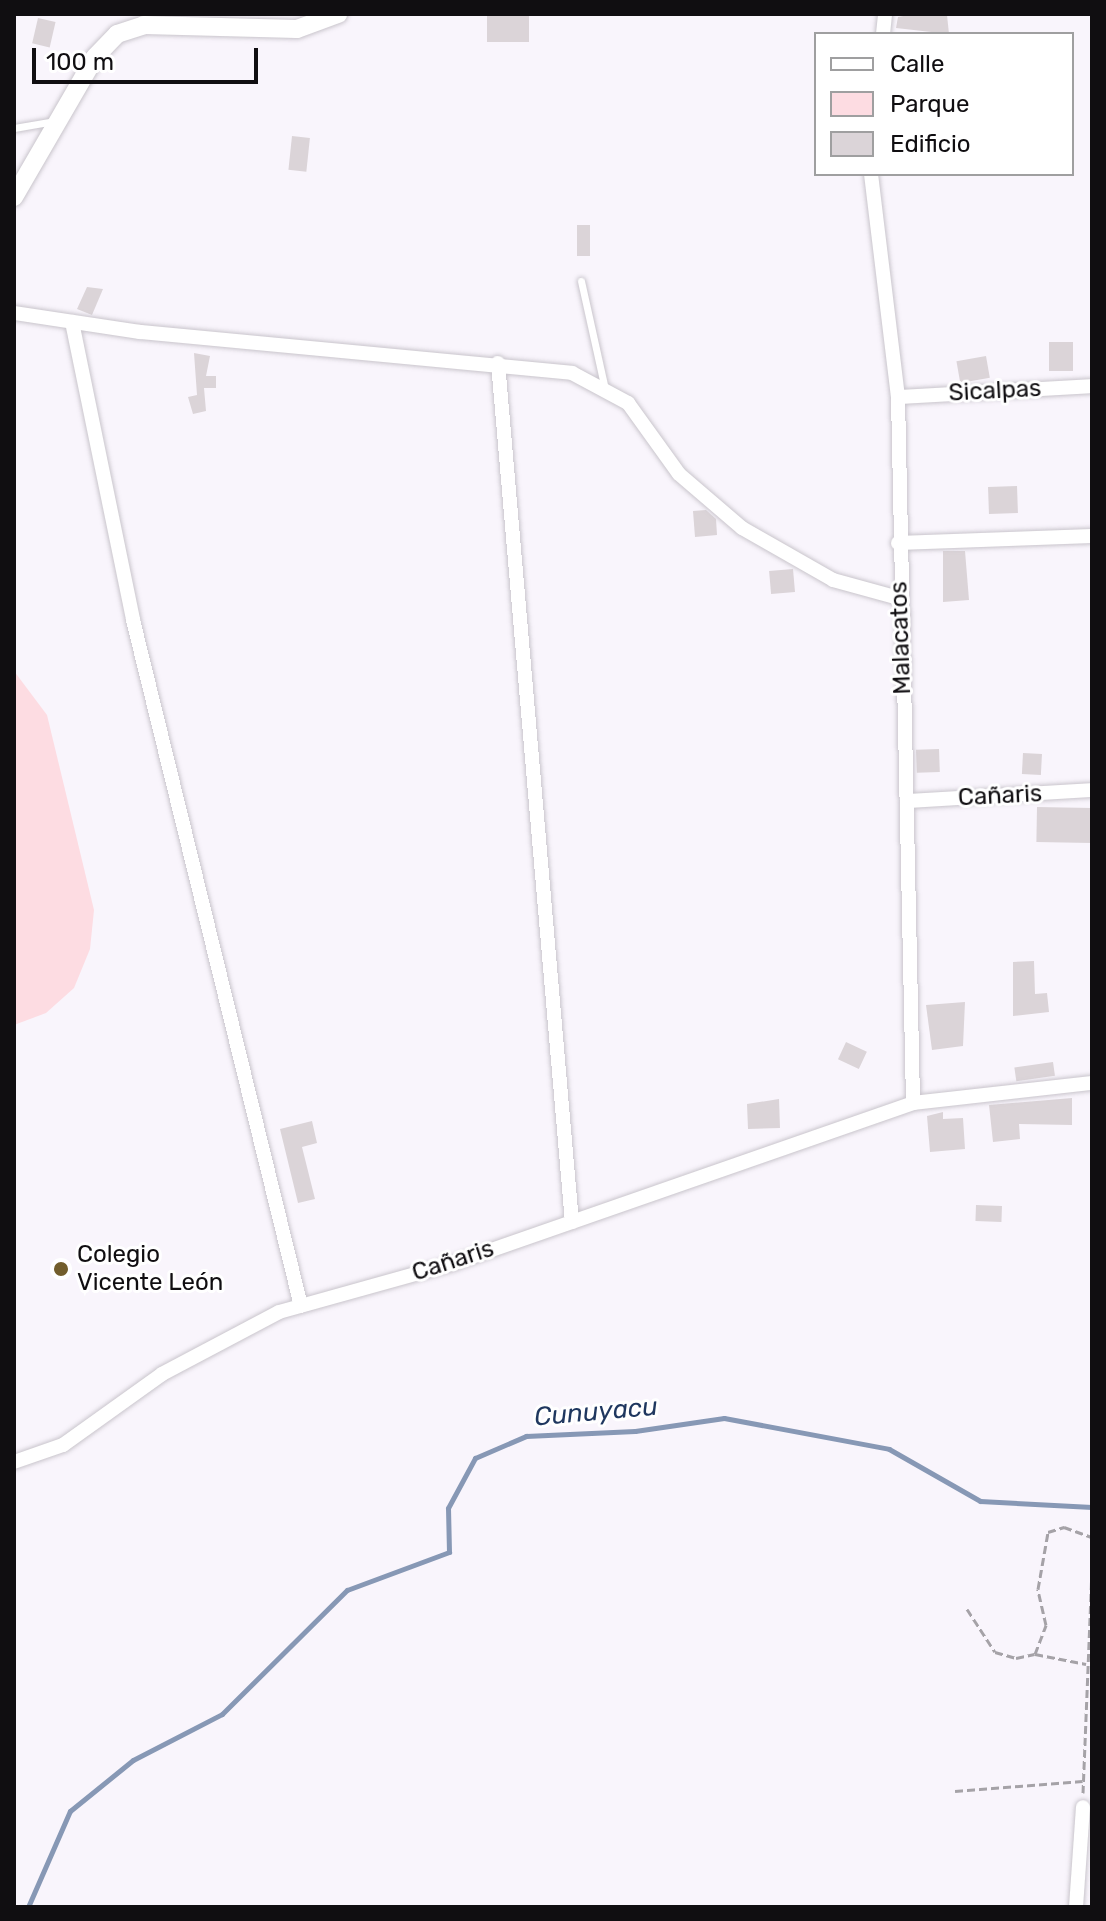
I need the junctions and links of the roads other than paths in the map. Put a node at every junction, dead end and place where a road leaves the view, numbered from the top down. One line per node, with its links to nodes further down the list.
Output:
1 (338, 14): 2 (street)
2 (60, 120): 3 (lane); 5 (street)
3 (14, 128)
4 (871, 176): 12 (street, Malacatos)
5 (14, 197)
6 (581, 281): 10 (lane)
7 (14, 313): 8 (street)
8 (72, 322): 9 (street); 21 (street)
9 (498, 363): 10 (street); 20 (street)
10 (604, 385): 15 (street)
11 (1092, 386): 12 (street, Sicalpas)
12 (898, 397): 14 (street, Malacatos)
13 (1092, 536): 14 (street)
14 (898, 543): 15 (street, Malacatos)
15 (899, 598): 17 (street, Malacatos)
16 (1092, 790): 17 (street, Cañaris)
17 (907, 801): 19 (street, Malacatos)
18 (1092, 1083): 19 (street, Cañaris)
19 (913, 1103): 20 (street, Cañaris)
20 (572, 1222): 21 (street, Cañaris)
21 (301, 1306): 22 (street, Cañaris)
22 (14, 1462)
23 (1083, 1807): 24 (street)
24 (1076, 1907)

